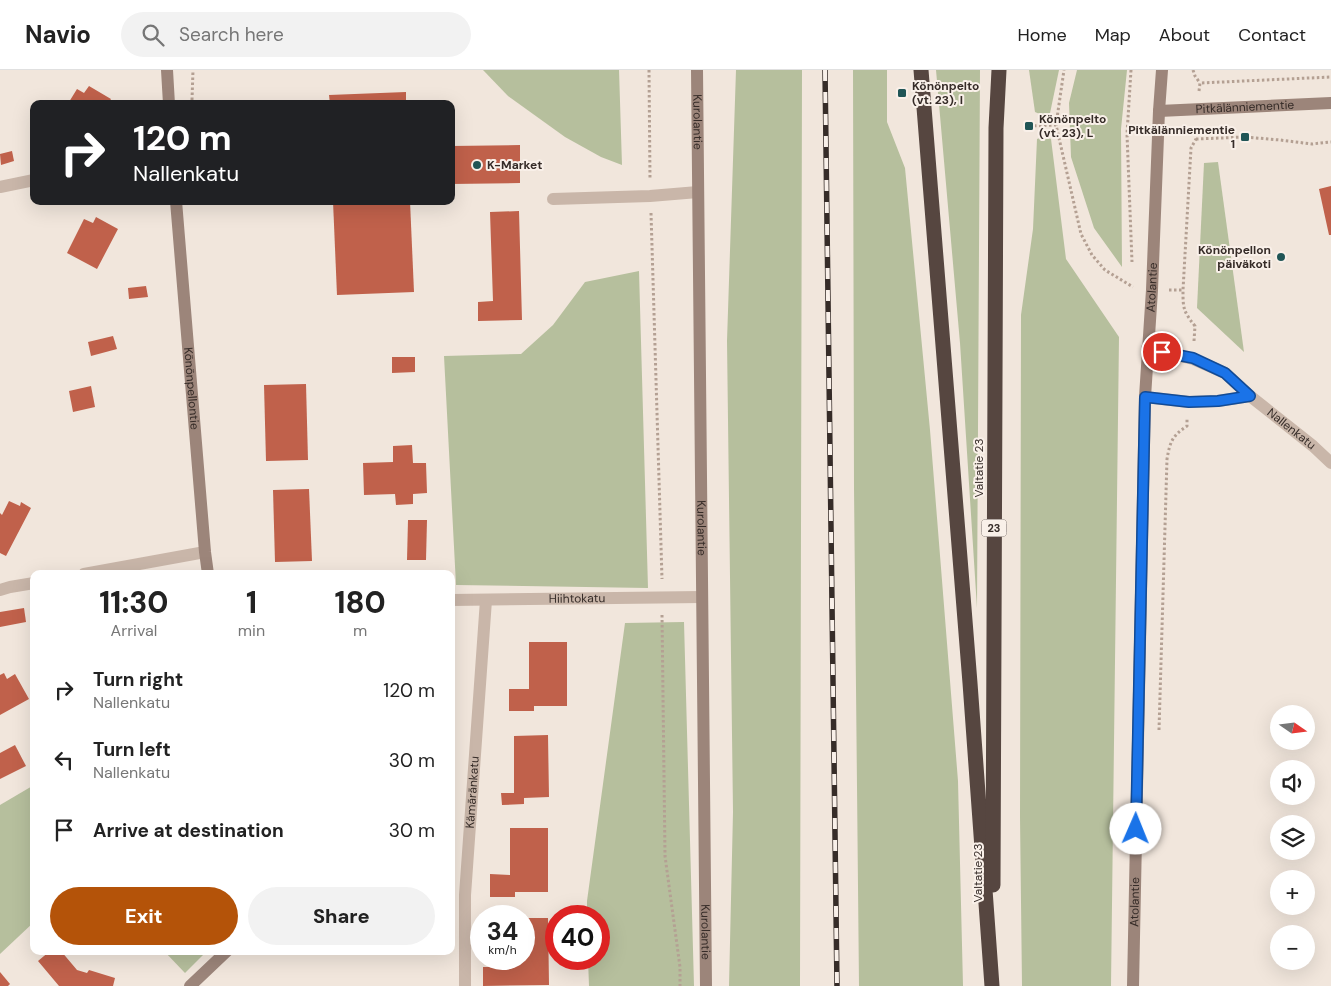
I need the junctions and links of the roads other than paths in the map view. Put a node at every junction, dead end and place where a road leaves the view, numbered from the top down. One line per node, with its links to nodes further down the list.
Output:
1 (167, 70): 6 (street)
2 (697, 70): 11 (street, Kurolantie)
3 (921, 70): 30 (highway)
4 (999, 70): 30 (highway, Valtatie 23 / 23)
5 (1162, 70): 8 (street, Atolantie)
6 (169, 100)
7 (1331, 103): 8 (street, Pitkälänniementie)
8 (1159, 111): 14 (street, Atolantie)
9 (30, 181): 10 (street)
10 (0, 187)
11 (698, 192): 12 (street); 23 (street, Kurolantie)
12 (553, 199)
13 (176, 205): 18 (street, Könönpellontie)
14 (1147, 348): 15 (street, Nallenkatu); 16 (street, Atolantie)
15 (1250, 396): 16 (street); 17 (street, Nallenkatu)
16 (1145, 397): 31 (street, Atolantie)
17 (1331, 463)
18 (205, 552): 19 (street); 20 (street, Könönpellontie)
19 (106, 570)
20 (207, 570)
21 (30, 583): 22 (street)
22 (0, 590)
23 (702, 596): 25 (street, Hiihtokatu); 29 (street, Kurolantie)
24 (455, 600): 25 (street, Hiihtokatu)
25 (486, 600): 28 (street, Kämäränkatu)
26 (223, 955): 27 (street)
27 (190, 986)
28 (465, 986)
29 (706, 986)
30 (992, 986)
31 (1133, 986)

